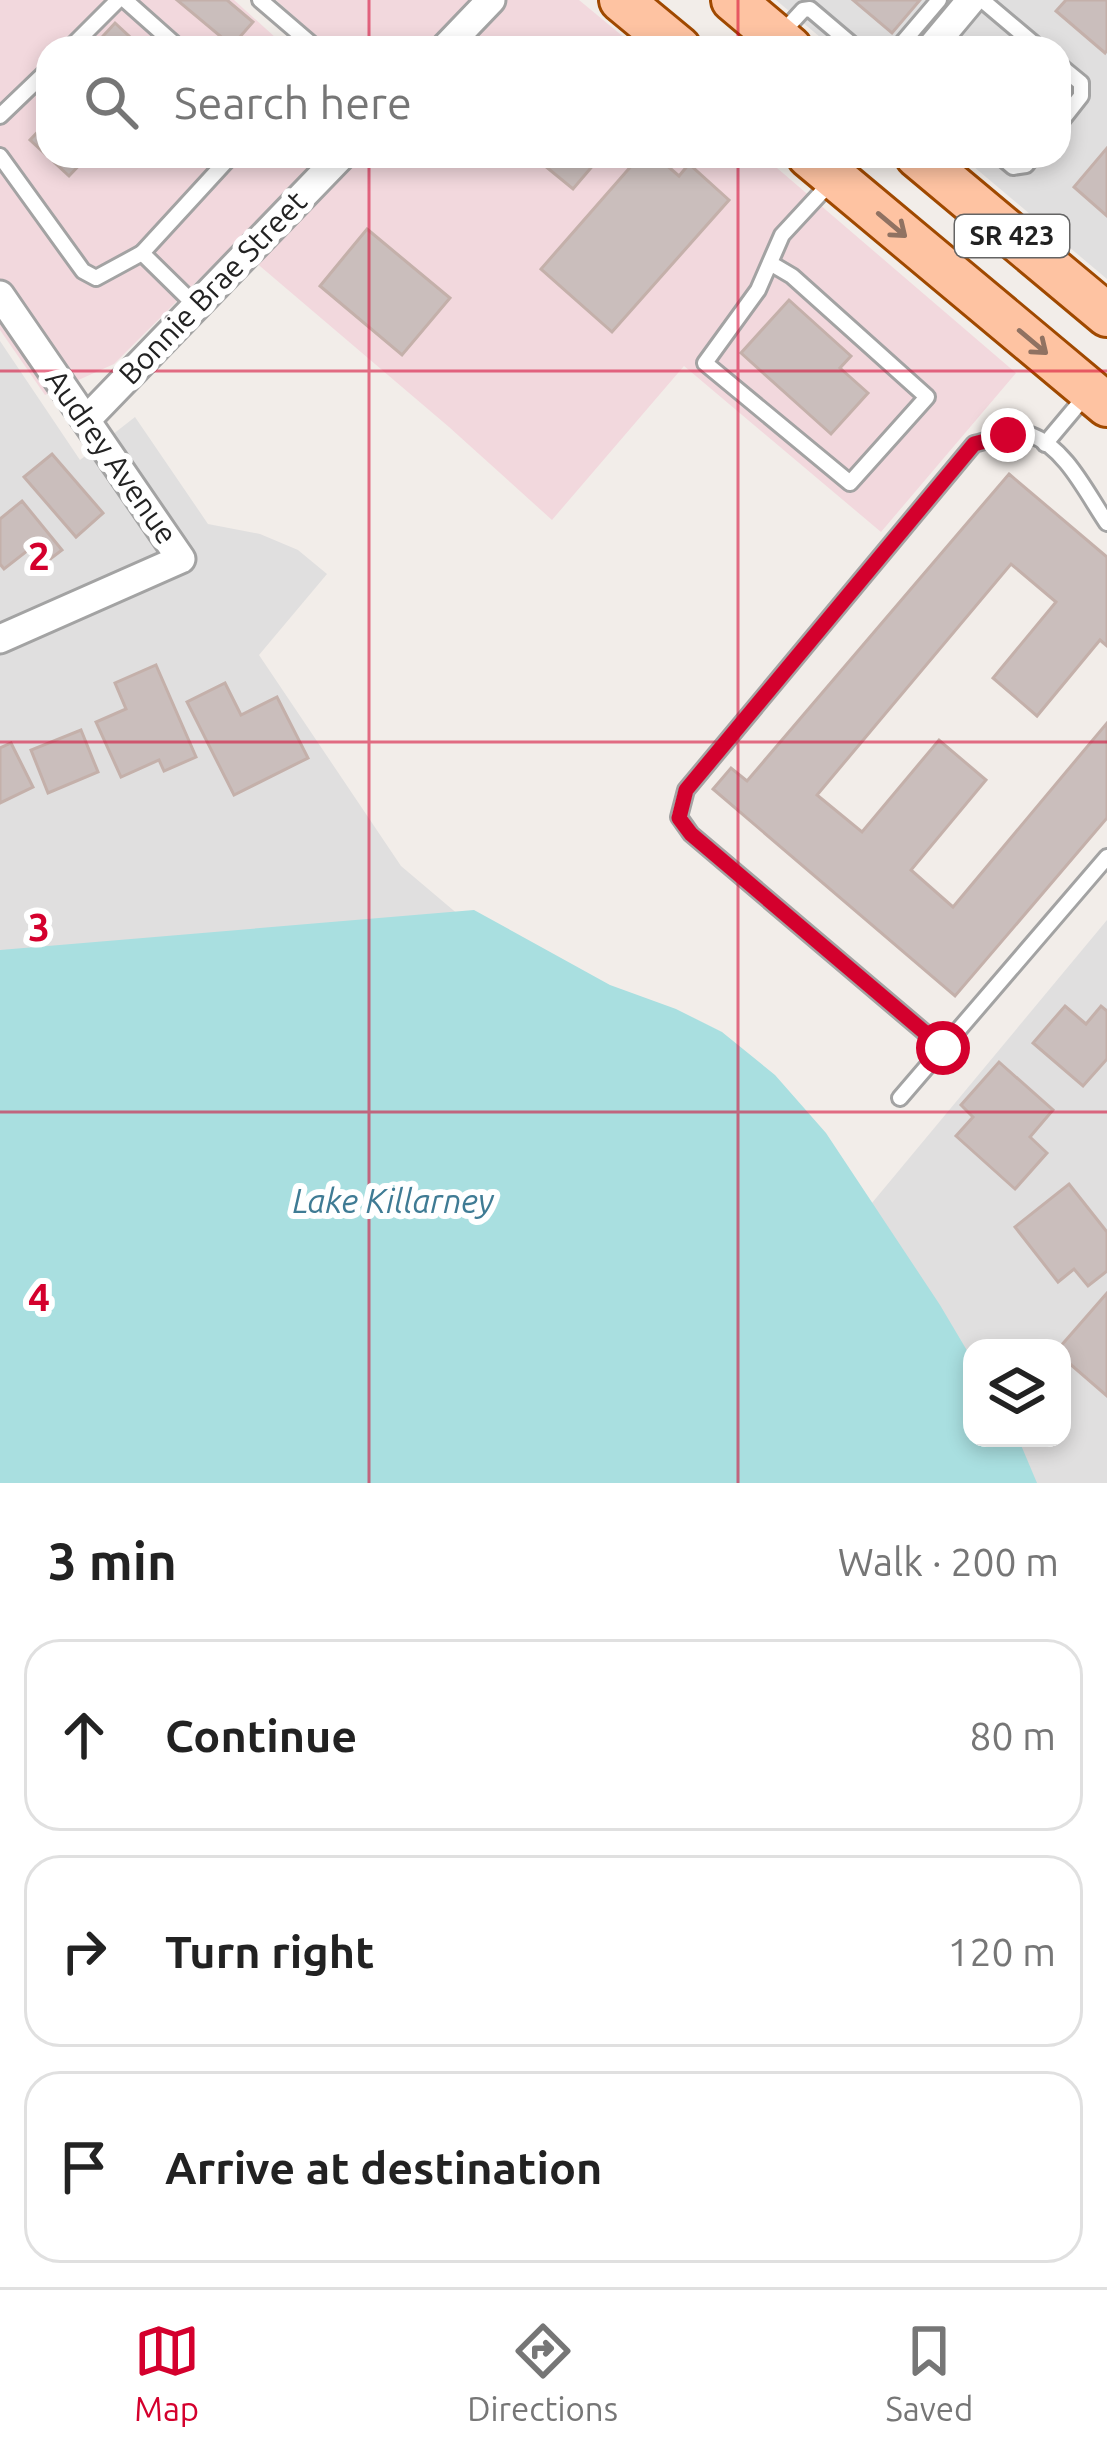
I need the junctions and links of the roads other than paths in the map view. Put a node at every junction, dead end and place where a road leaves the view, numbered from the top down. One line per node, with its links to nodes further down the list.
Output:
1 (121, 0): 9 (lane); 10 (lane)
2 (260, 0): 11 (lane)
3 (491, 0): 12 (street)
4 (621, 0): 13 (main road)
5 (734, 0): 14 (main road)
6 (939, 0): 17 (lane)
7 (970, 0): 18 (street)
8 (982, 0): 19 (lane)
9 (83, 36)
10 (164, 36)
11 (302, 36)
12 (456, 36)
13 (664, 36)
14 (776, 36)
15 (788, 36): 16 (lane)
16 (842, 36)
17 (908, 36)
18 (941, 36)
19 (1025, 36)
20 (1071, 75): 22 (lane)
21 (36, 82): 23 (lane)
22 (1071, 109)
23 (0, 116)
24 (0, 155): 30 (lane)
25 (221, 168): 30 (lane)
26 (329, 168): 33 (street, Bonnie Brae Street)
27 (821, 168): 31 (lane)
28 (823, 168): 35 (main road, SR 423, one-way to 35)
29 (931, 168): 34 (main road, SR 423)
30 (142, 254): 33 (lane)
31 (770, 263): 31 (lane)
32 (0, 295): 36 (street, Audrey Avenue)
33 (196, 306): 36 (street, Bonnie Brae Street)
34 (1107, 315)
35 (1101, 388): 37 (lane)
36 (86, 421): 39 (street, Audrey Avenue)
37 (1045, 444): 38 (lane); 41 (lane)
38 (1107, 523)
39 (0, 639)
40 (1107, 857): 41 (lane)
41 (943, 1048): 42 (lane)
42 (900, 1097)

